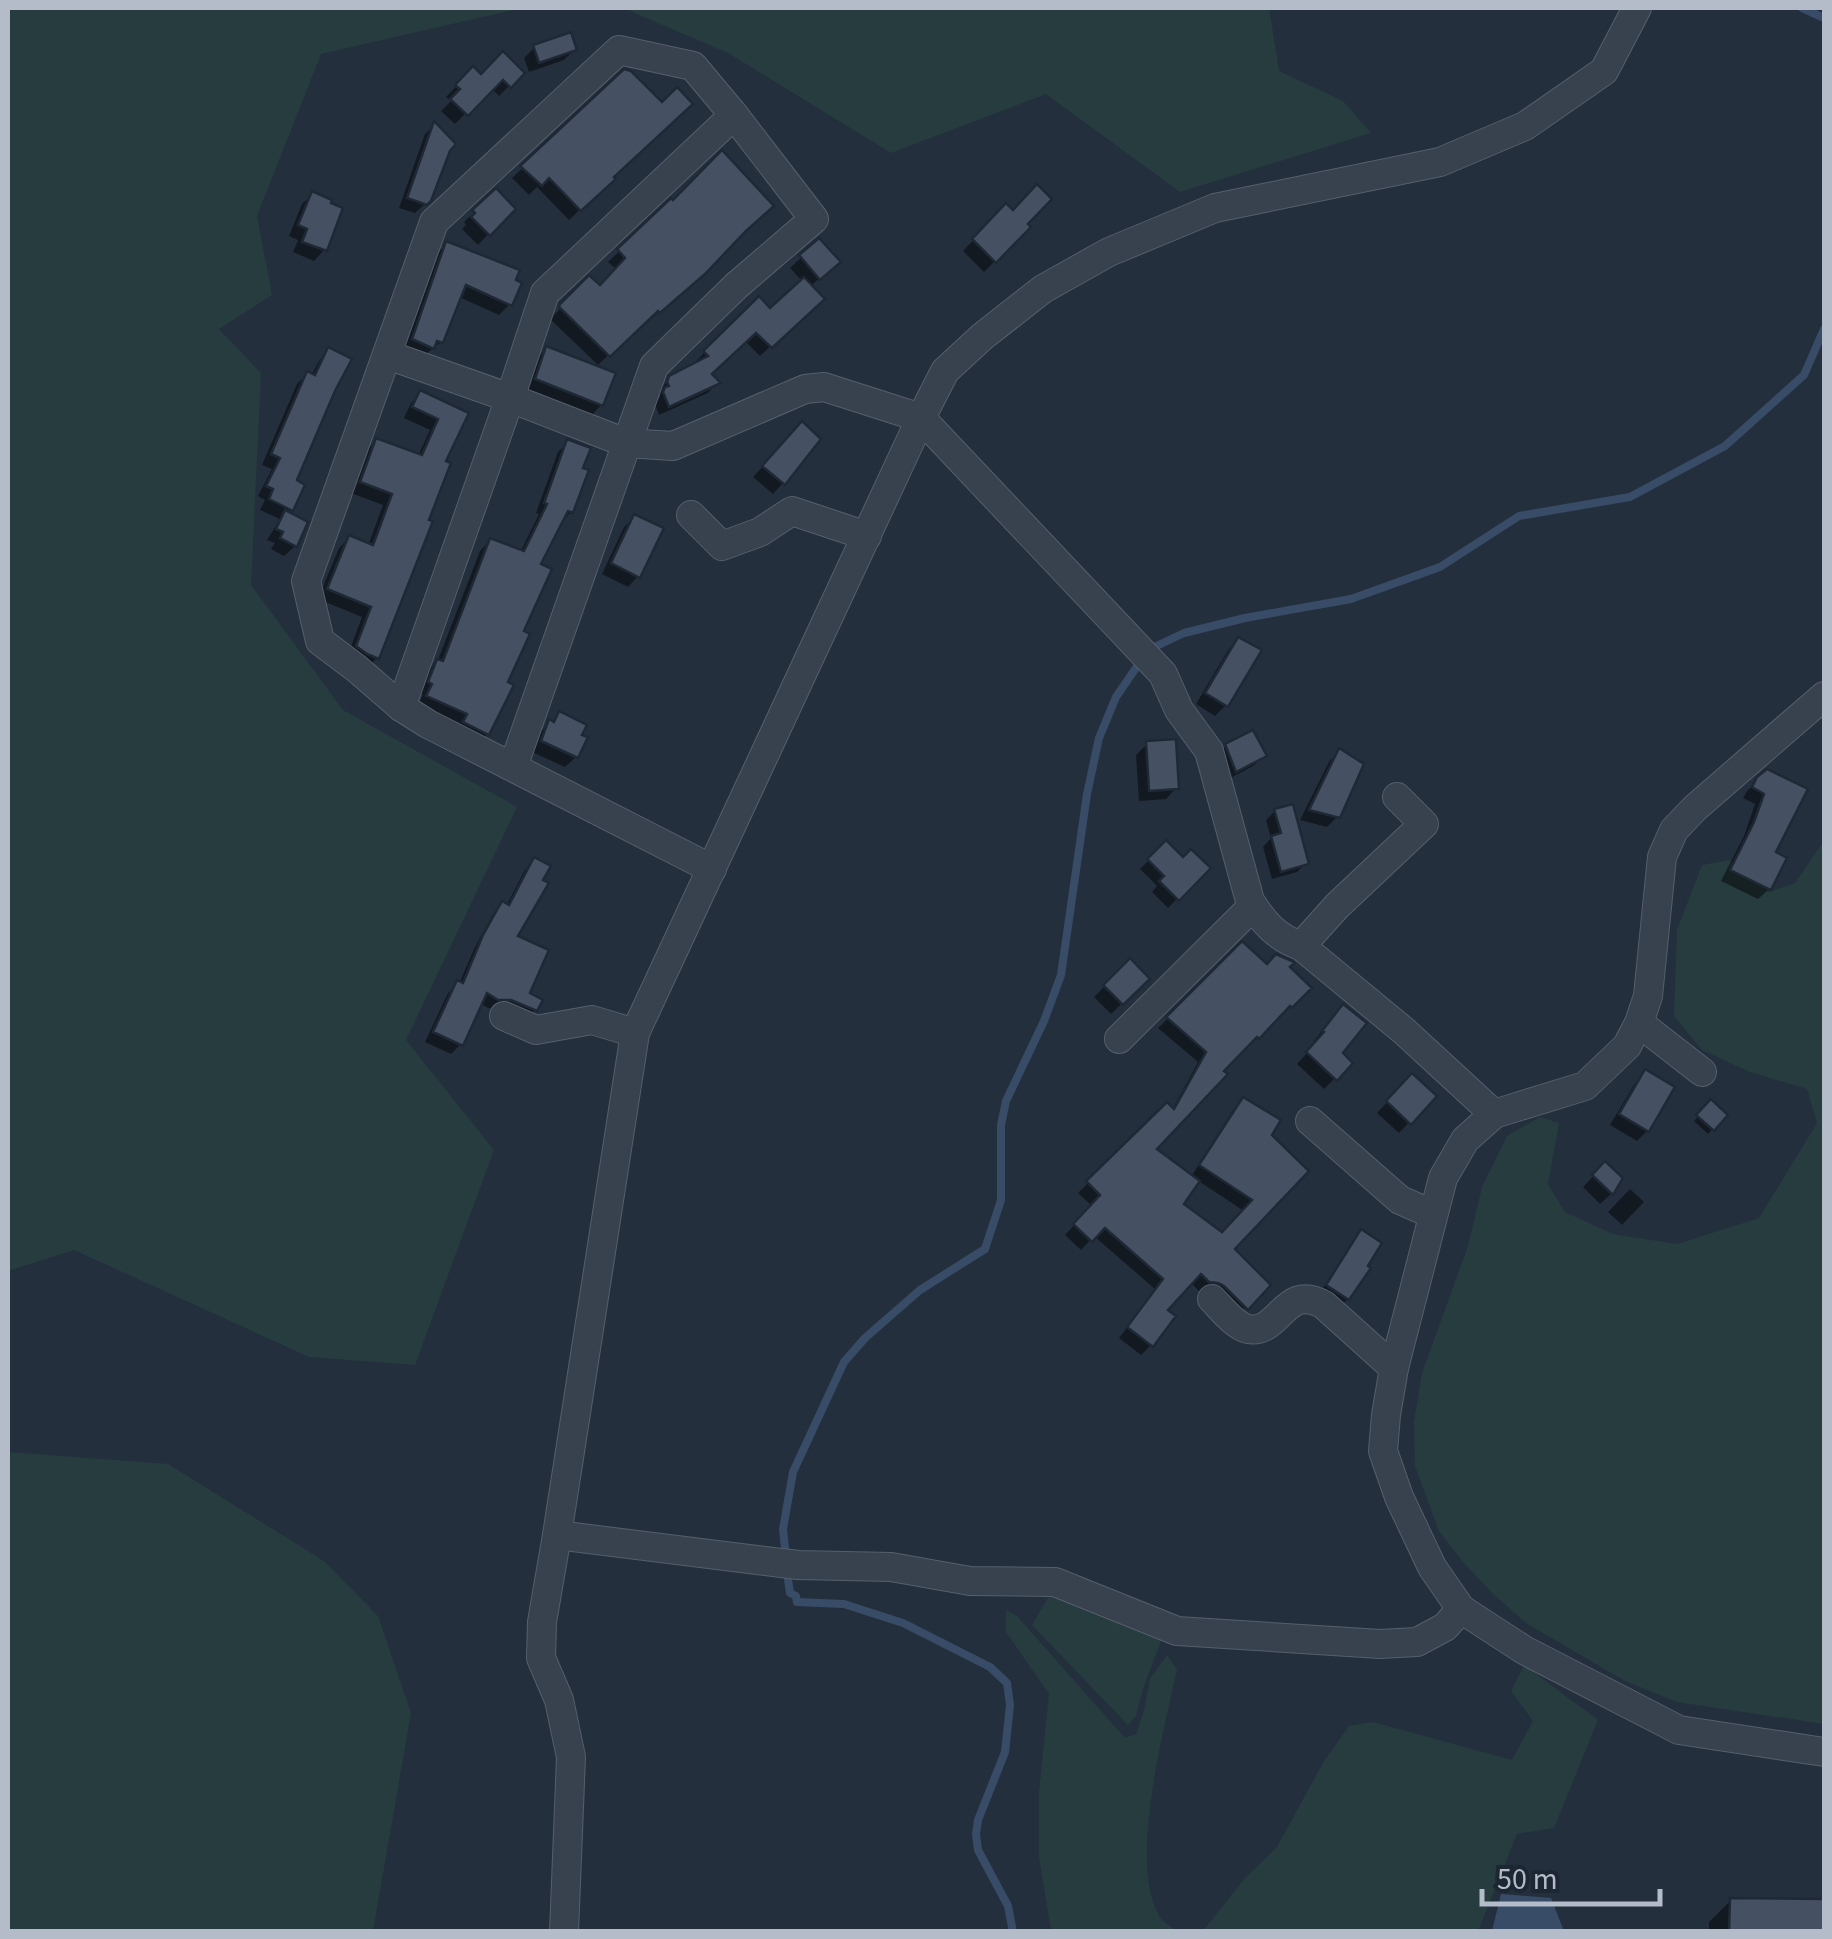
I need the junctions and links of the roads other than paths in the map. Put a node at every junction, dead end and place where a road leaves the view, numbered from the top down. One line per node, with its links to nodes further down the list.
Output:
1 (1637, 8): 5 (street)
2 (734, 115): 3 (street); 4 (street); 6 (street)
3 (388, 355): 4 (street); 10 (street)
4 (510, 398): 6 (street); 10 (street)
5 (921, 418): 6 (street); 8 (street); 14 (street)
6 (626, 443): 11 (street)
7 (691, 515): 8 (street)
8 (866, 536): 13 (street)
9 (1824, 696): 17 (street)
10 (401, 707): 11 (street)
11 (512, 767): 13 (street)
12 (1397, 797): 15 (street)
13 (712, 869): 18 (street)
14 (1253, 906): 15 (street); 19 (street)
15 (1302, 946): 21 (street)
16 (504, 1016): 18 (street)
17 (1639, 1022): 20 (street); 21 (street)
18 (635, 1033): 26 (street)
19 (1119, 1039)
20 (1702, 1072)
21 (1494, 1114): 23 (street)
22 (1310, 1121): 23 (street)
23 (1432, 1214): 25 (street)
24 (1212, 1298): 25 (street)
25 (1394, 1368): 27 (street)
26 (557, 1536): 27 (street); 29 (street)
27 (1461, 1608): 28 (street)
28 (1824, 1752)
29 (564, 1932)

